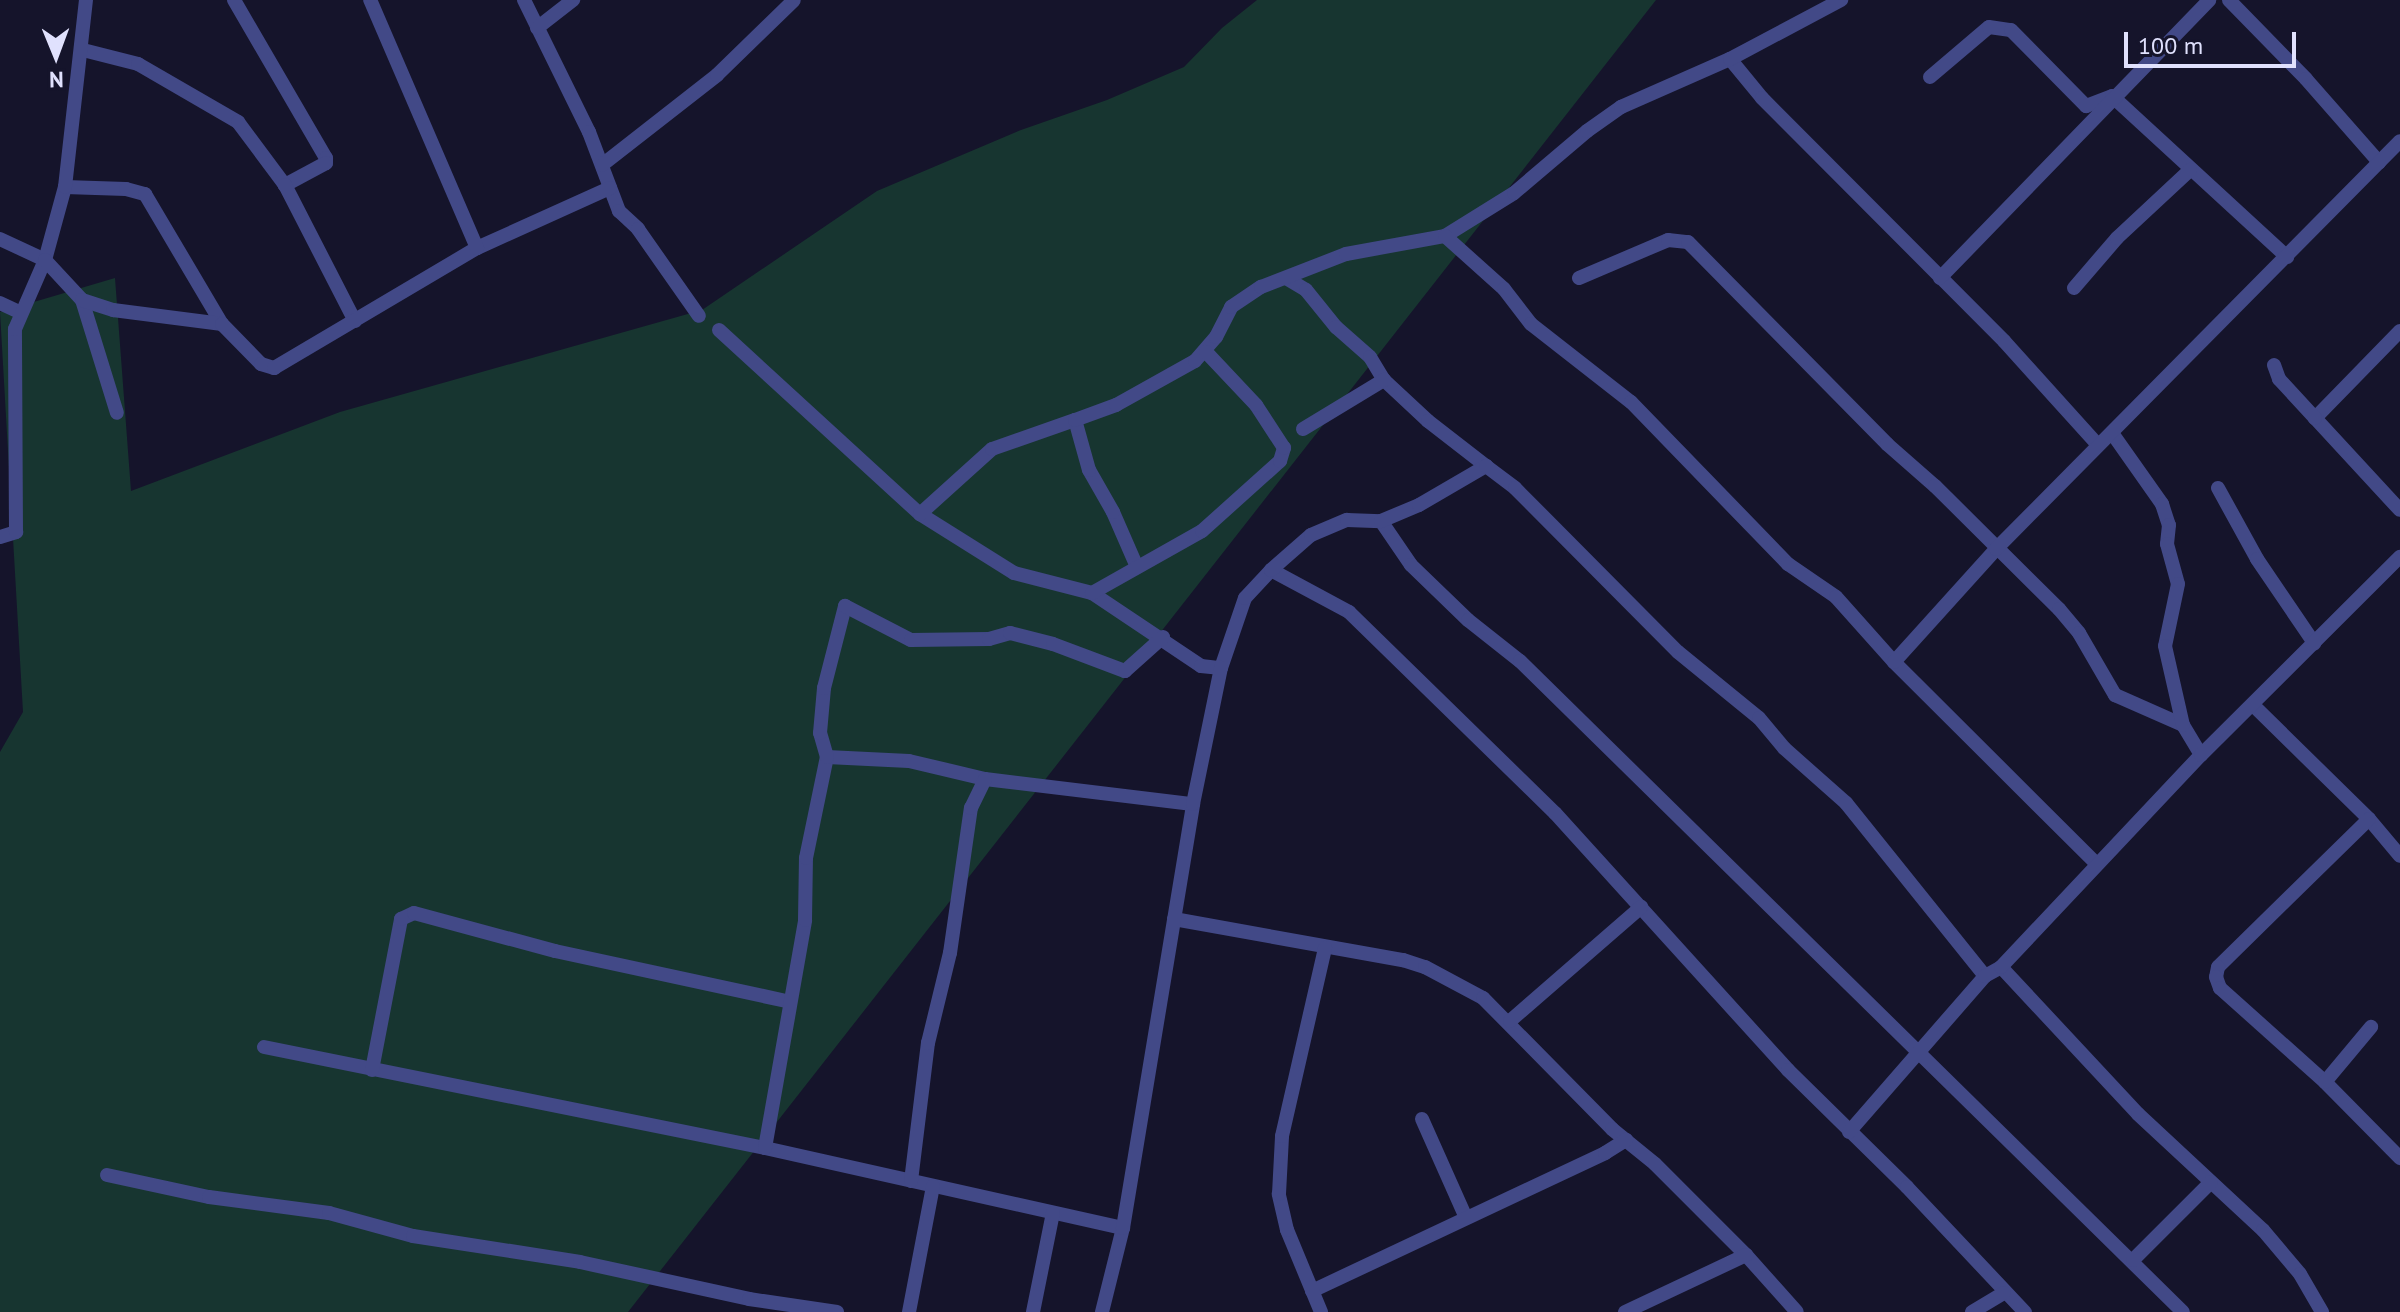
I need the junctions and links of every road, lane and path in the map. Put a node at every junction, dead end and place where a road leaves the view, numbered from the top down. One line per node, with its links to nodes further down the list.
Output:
1 (86, 0): 11 (street)
2 (234, 0): 19 (street)
3 (370, 0): 24 (street)
4 (524, 0): 10 (street)
5 (573, 0): 10 (street)
6 (794, 0): 17 (street)
7 (1841, 0): 12 (street)
8 (2209, 0): 14 (street)
9 (2229, 0): 16 (street)
10 (537, 28): 17 (street)
11 (83, 50): 19 (street); 20 (street)
12 (1730, 59): 22 (street); 29 (street)
13 (1930, 77): 14 (street)
14 (2112, 96): 18 (street); 29 (street)
15 (2400, 141): 16 (street)
16 (2379, 162): 25 (street)
17 (602, 165): 21 (street)
18 (2190, 170): 25 (street); 30 (street)
19 (285, 185): 35 (street)
20 (65, 187): 26 (street); 36 (street)
21 (610, 188): 24 (street); 34 (street)
22 (1445, 236): 27 (street); 63 (street)
23 (0, 239): 26 (street)
24 (477, 248): 35 (street)
25 (2287, 257): 48 (street)
26 (45, 260): 31 (street); 33 (street)
27 (1286, 278): 39 (street); 42 (street)
28 (1579, 278): 56 (street)
29 (1940, 278): 49 (street)
30 (2074, 288)
31 (82, 300): 36 (street); 43 (street)
32 (0, 303): 33 (street)
33 (21, 313): 41 (street)
34 (699, 316)
35 (355, 321): 36 (street)
36 (222, 324)
37 (719, 330): 53 (street)
38 (2400, 331): 44 (street)
39 (1206, 352): 45 (street); 58 (street)
40 (2274, 365): 44 (street)
41 (7, 367): 46 (street)
42 (1384, 380): 47 (street); 50 (street)
43 (117, 413)
44 (2315, 418): 52 (street)
45 (1075, 420): 53 (street); 58 (street)
46 (8, 427): 55 (street)
47 (1303, 429)
48 (2112, 433): 49 (street); 66 (street)
49 (2098, 445): 56 (street)
50 (1486, 466): 54 (street); 78 (street)
51 (2218, 488): 62 (street)
52 (2400, 510)
53 (920, 514): 60 (street)
54 (1381, 521): 59 (street); 83 (street)
55 (0, 537)
56 (1996, 549): 63 (street); 66 (street)
57 (2400, 557): 62 (street)
58 (1137, 567): 60 (street)
59 (1271, 570): 64 (street); 74 (street)
60 (1092, 593): 61 (street)
61 (1163, 637): 64 (street); 68 (street)
62 (2314, 643): 65 (street)
63 (1894, 662): 73 (street)
64 (1221, 668): 70 (street)
65 (2254, 706): 67 (street); 71 (street)
66 (2183, 725): 67 (street)
67 (2201, 755): 73 (street)
68 (827, 757): 69 (street); 79 (street)
69 (985, 779): 70 (street); 92 (street)
70 (1193, 804): 75 (street)
71 (2369, 819): 72 (street); 85 (street)
72 (2400, 856)
73 (2097, 864): 77 (street)
74 (1641, 907): 80 (street); 87 (street)
75 (1174, 919): 76 (street); 97 (street)
76 (1325, 948): 80 (street); 100 (street)
77 (2001, 967): 78 (street); 93 (street)
78 (1985, 976): 83 (street)
79 (790, 1002): 84 (street); 89 (street)
80 (1510, 1021): 88 (street)
81 (2371, 1027): 85 (street)
82 (264, 1047): 84 (street)
83 (1920, 1053): 87 (street); 99 (street)
84 (372, 1070): 89 (street)
85 (2325, 1082): 90 (street)
86 (1422, 1119): 96 (street)
87 (1849, 1132): 101 (street)
88 (1626, 1140): 96 (street); 98 (street)
89 (765, 1148): 92 (street)
90 (2400, 1158)
91 (107, 1175): 102 (street)
92 (911, 1181): 94 (street)
93 (2211, 1182): 99 (street); 113 (street)
94 (933, 1186): 95 (street); 104 (street)
95 (1053, 1213): 97 (street); 105 (street)
96 (1466, 1218): 100 (street)
97 (1123, 1228): 106 (street)
98 (1746, 1255): 108 (street); 109 (street)
99 (2133, 1260): 112 (street)
100 (1312, 1291): 107 (street)
101 (2004, 1293): 110 (street); 111 (street)
102 (748, 1306): 103 (street)
103 (837, 1312)
104 (909, 1312)
105 (1033, 1312)
106 (1102, 1312)
107 (1321, 1312)
108 (1625, 1312)
109 (1797, 1312)
110 (1972, 1312)
111 (2025, 1312)
112 (2183, 1312)
113 (2322, 1312)

